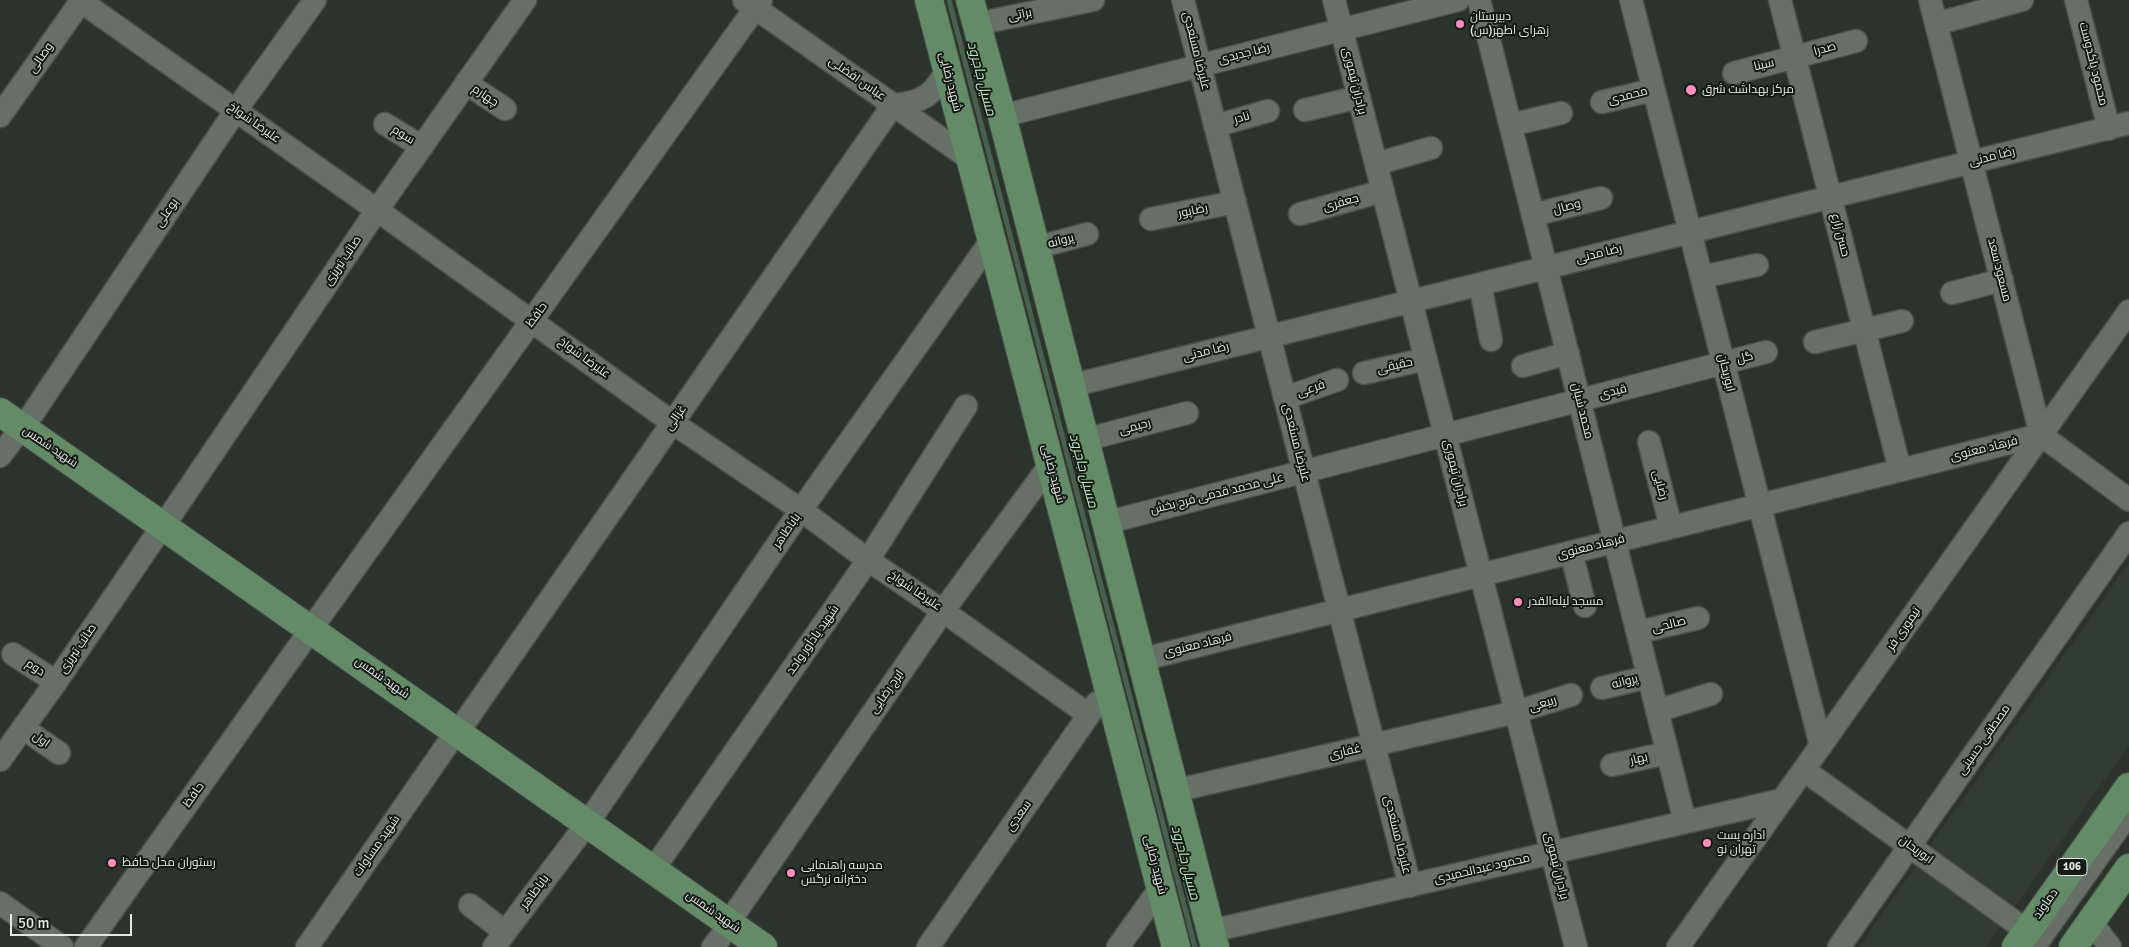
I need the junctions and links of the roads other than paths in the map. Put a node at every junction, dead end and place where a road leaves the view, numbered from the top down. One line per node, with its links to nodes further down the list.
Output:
1 (81, 0): 29 (street, علیرضا شواخ); 34 (street, وصالی)
2 (315, 0): 29 (street, بوعلی)
3 (525, 0): 24 (street, صائب تبریزی)
4 (929, 0): 22 (main road, شهید رضایی)
5 (1094, 0): 16 (street, براتی)
6 (1183, 0): 21 (street, علیرضا مستعدی)
7 (1334, 0): 18 (street, برادران تیموری)
8 (1458, 0): 18 (street, رضا جدیدی)
9 (1479, 0): 37 (street, محمد شبان)
10 (1630, 0): 25 (street, ابوریحان)
11 (1780, 0): 20 (street, حسن زارع)
12 (1930, 0): 17 (street, مسعود سعد)
13 (2022, 0): 17 (street)
14 (2076, 0): 39 (street, محمود پاکدوست)
15 (753, 3): 28 (street, عباس افضلی); 65 (street, حافظ)
16 (973, 12): 35 (main road)
17 (1936, 24): 43 (street, مسعود سعد)
18 (1341, 30): 21 (street, رضا جدیدی); 26 (street, برادران تیموری)
19 (1856, 41): 20 (street, صدرا)
20 (1795, 58): 23 (street, سینا); 46 (street, حسن زارع)
21 (1200, 66): 35 (street, رضا جدیدی); 38 (street, علیرضا مستعدی)
22 (947, 69): 28 (street); 42 (main road, شهید رضایی)
23 (1734, 73)
24 (466, 84): 30 (street, چهارم); 40 (street, صائب تبریزی)
25 (1654, 90): 27 (street, محمدی); 53 (street, ابوریحان)
26 (1358, 97): 31 (street); 44 (street, برادران تیموری)
27 (1602, 102)
28 (893, 104): 42 (street, عباس افضلی); 84 (street, غزالی)
29 (236, 110): 49 (street, علیرضا شواخ); 87 (street, بوعلی)
30 (505, 110)
31 (1305, 110)
32 (1268, 111): 38 (street, نادر)
33 (1561, 113): 37 (street)
34 (0, 116)
35 (1002, 116): 56 (main road)
36 (385, 124): 40 (street, سوم)
37 (1510, 125): 51 (street, محمد شبان)
38 (1215, 126): 48 (street, علیرضا مستعدی)
39 (2119, 126): 43 (street, رضا مدنی)
40 (422, 147): 49 (street, صائب تبریزی)
41 (1431, 148): 44 (street)
42 (970, 159): 55 (main road, شهید رضایی)
43 (1971, 162): 46 (street, رضا مدنی); 60 (street, مسعود سعد)
44 (1376, 164): 45 (street, برادران تیموری)
45 (1383, 191): 50 (street, جعفری); 63 (street, برادران تیموری)
46 (1831, 197): 53 (street, رضا مدنی); 67 (street, حسن زارع)
47 (1601, 198): 51 (street, وصال)
48 (1235, 202): 52 (street, رضاپور); 68 (street, علیرضا مستعدی)
49 (377, 210): 65 (street, علیرضا شواخ); 98 (street, صائب تبریزی)
50 (1300, 214)
51 (1533, 215): 58 (street, محمد شبان)
52 (1152, 219)
53 (1690, 232): 58 (street, رضا مدنی); 59 (street, ابوریحان)
54 (1087, 234): 56 (street, پروانه)
55 (991, 241): 90 (main road, شهید رضایی); 95 (street, باباطاهر)
56 (1035, 248): 78 (main road)
57 (1757, 264): 59 (street)
58 (1546, 267): 61 (street, رضا مدنی); 72 (street, محمد شبان)
59 (1702, 277): 74 (street, ابوریحان)
60 (2002, 280): 62 (street); 85 (street, مسعود سعد)
61 (1480, 284): 63 (street, رضا مدنی); 69 (street)
62 (1952, 293)
63 (1411, 301): 68 (street, رضا مدنی); 73 (street, برادران تیموری)
64 (2129, 311): 85 (street, تیموری فر)
65 (532, 321): 84 (street, علیرضا شواخ); 109 (street, حافظ)
66 (1902, 321): 67 (street)
67 (1865, 331): 70 (street); 91 (street, حسن زارع)
68 (1269, 336): 78 (street, رضا مدنی); 79 (street, علیرضا مستعدی)
69 (1491, 340)
70 (1815, 342)
71 (1766, 352): 74 (street, گل)
72 (1568, 353): 75 (street); 80 (street, محمد شبان)
73 (1426, 359): 76 (street, حقیقی); 86 (street, برادران تیموری)
74 (1724, 363): 80 (street, قیدی); 94 (street, ابوریحان)
75 (1523, 366)
76 (1364, 373)
77 (1337, 380): 79 (street, فرعی)
78 (1070, 386): 88 (main road)
79 (1285, 398): 92 (street, علیرضا مستعدی)
80 (1579, 400): 86 (street, قیدی); 100 (street, محمد شبان)
81 (966, 406): 102 (street, شهید یادآور واحد)
82 (0, 412): 87 (main road, شهید شمس)
83 (1187, 413): 88 (street, رحیمی)
84 (672, 423): 95 (street, علیرضا شواخ); 122 (street, غزالی)
85 (2041, 434): 91 (street, فرهاد معنوی); 93 (street); 124 (street, تیموری فر)
86 (1445, 435): 92 (street, علی محمد قدمی فرح بخش); 103 (street, برادران تیموری)
87 (9, 438): 98 (main road, شهید شمس)
88 (1084, 440): 96 (main road)
89 (1649, 442): 97 (street, رضایی)
90 (1050, 465): 106 (street, ایرج رضایی); 114 (main road, شهید رضایی)
91 (1900, 470): 94 (street, فرهاد معنوی)
92 (1304, 471): 96 (street, علی محمد قدمی فرح بخش); 105 (street, علیرضا مستعدی)
93 (2129, 500)
94 (1760, 505): 97 (street, فرهاد معنوی); 124 (street, ابوریحان)
95 (801, 510): 102 (street, علیرضا شواخ); 136 (street, باباطاهر)
96 (1105, 522): 111 (main road)
97 (1671, 527): 100 (street, فرهاد معنوی)
98 (159, 531): 109 (main road, شهید شمس); 113 (street, صائب تبریزی)
99 (2129, 533): 137 (street, مصطفی حسینی)
100 (1614, 541): 101 (street, فرهاد معنوی); 108 (street, محمد شبان)
101 (1571, 552): 103 (street, فرهاد معنوی); 104 (street)
102 (868, 560): 106 (street, علیرضا شواخ); 140 (street, شهید یادآور واحد)
103 (1481, 574): 105 (street, فرهاد معنوی); 119 (street, برادران تیموری)
104 (1584, 606)
105 (1339, 610): 111 (street, فرهاد معنوی); 123 (street, علیرضا مستعدی)
106 (943, 611): 120 (street, علیرضا شواخ); 147 (street, ایرج رضایی)
107 (1698, 618): 108 (street, صالحی)
108 (1639, 632): 112 (street, محمد شبان)
109 (307, 635): 122 (main road, شهید شمس); 152 (street, حافظ)
110 (13, 654): 113 (street, دوم)
111 (1140, 660): 131 (main road)
112 (1648, 677): 115 (street, پروانه); 118 (street, محمد شبان)
113 (56, 682): 121 (street, صائب تبریزی)
114 (1109, 686): 120 (street, سعدی); 142 (main road, شهید رضایی)
115 (1602, 688)
116 (1711, 694): 118 (street)
117 (1570, 695): 119 (street, ربیعی)
118 (1657, 711): 125 (street, محمد شبان)
119 (1516, 712): 123 (street, غفاری); 138 (street, برادران تیموری)
120 (1089, 715): 155 (street, سعدی)
121 (23, 728): 126 (street, اول); 127 (street, صائب تبریزی)
122 (453, 739): 136 (main road, شهید شمس); 153 (street, شهید مساوات)
123 (1374, 745): 131 (street, غفاری); 141 (street, علیرضا مستعدی)
124 (1821, 746): 129 (street, تیموری فر)
125 (1667, 752): 128 (street, بهار); 134 (street, محمد شبان)
126 (59, 753)
127 (0, 760)
128 (1612, 765)
129 (1804, 770): 132 (street, تیموری فر); 137 (street, ابوریحان)
130 (2129, 787): 149 (main road, دماوند / 106)
131 (1174, 791): 148 (main road)
132 (1782, 800): 134 (street, محمود عبدالحمیدی); 158 (street, تیموری فر)
133 (2129, 813): 149 (street)
134 (1685, 822): 138 (street, محمود عبدالحمیدی)
135 (2129, 829): 149 (street)
136 (582, 831): 140 (main road, شهید شمس); 146 (street, باباطاهر); 147 (main road, شهید شمس)
137 (1910, 846): 149 (street, ابوریحان); 159 (street, مصطفی حسینی)
138 (1552, 852): 141 (street, محمود عبدالحمیدی); 150 (street, برادران تیموری)
139 (2129, 868): 145 (main road)
140 (653, 870): 147 (main road, شهید شمس)
141 (1410, 886): 148 (street, محمود عبدالحمیدی)
142 (1161, 887): 156 (street); 157 (main road, شهید رضایی)
143 (0, 903): 151 (street)
144 (470, 905): 146 (street)
145 (2092, 922): 160 (main road); 161 (street)
146 (500, 939)
147 (724, 939): 154 (main road, شهید شمس)
148 (1213, 939)
149 (2031, 943)
150 (1573, 946)
151 (62, 947)
152 (86, 947)
153 (307, 947)
154 (763, 947)
155 (928, 947)
156 (1118, 947)
157 (1176, 947)
158 (1678, 947)
159 (1839, 947)
160 (2073, 947)
161 (2110, 947)

